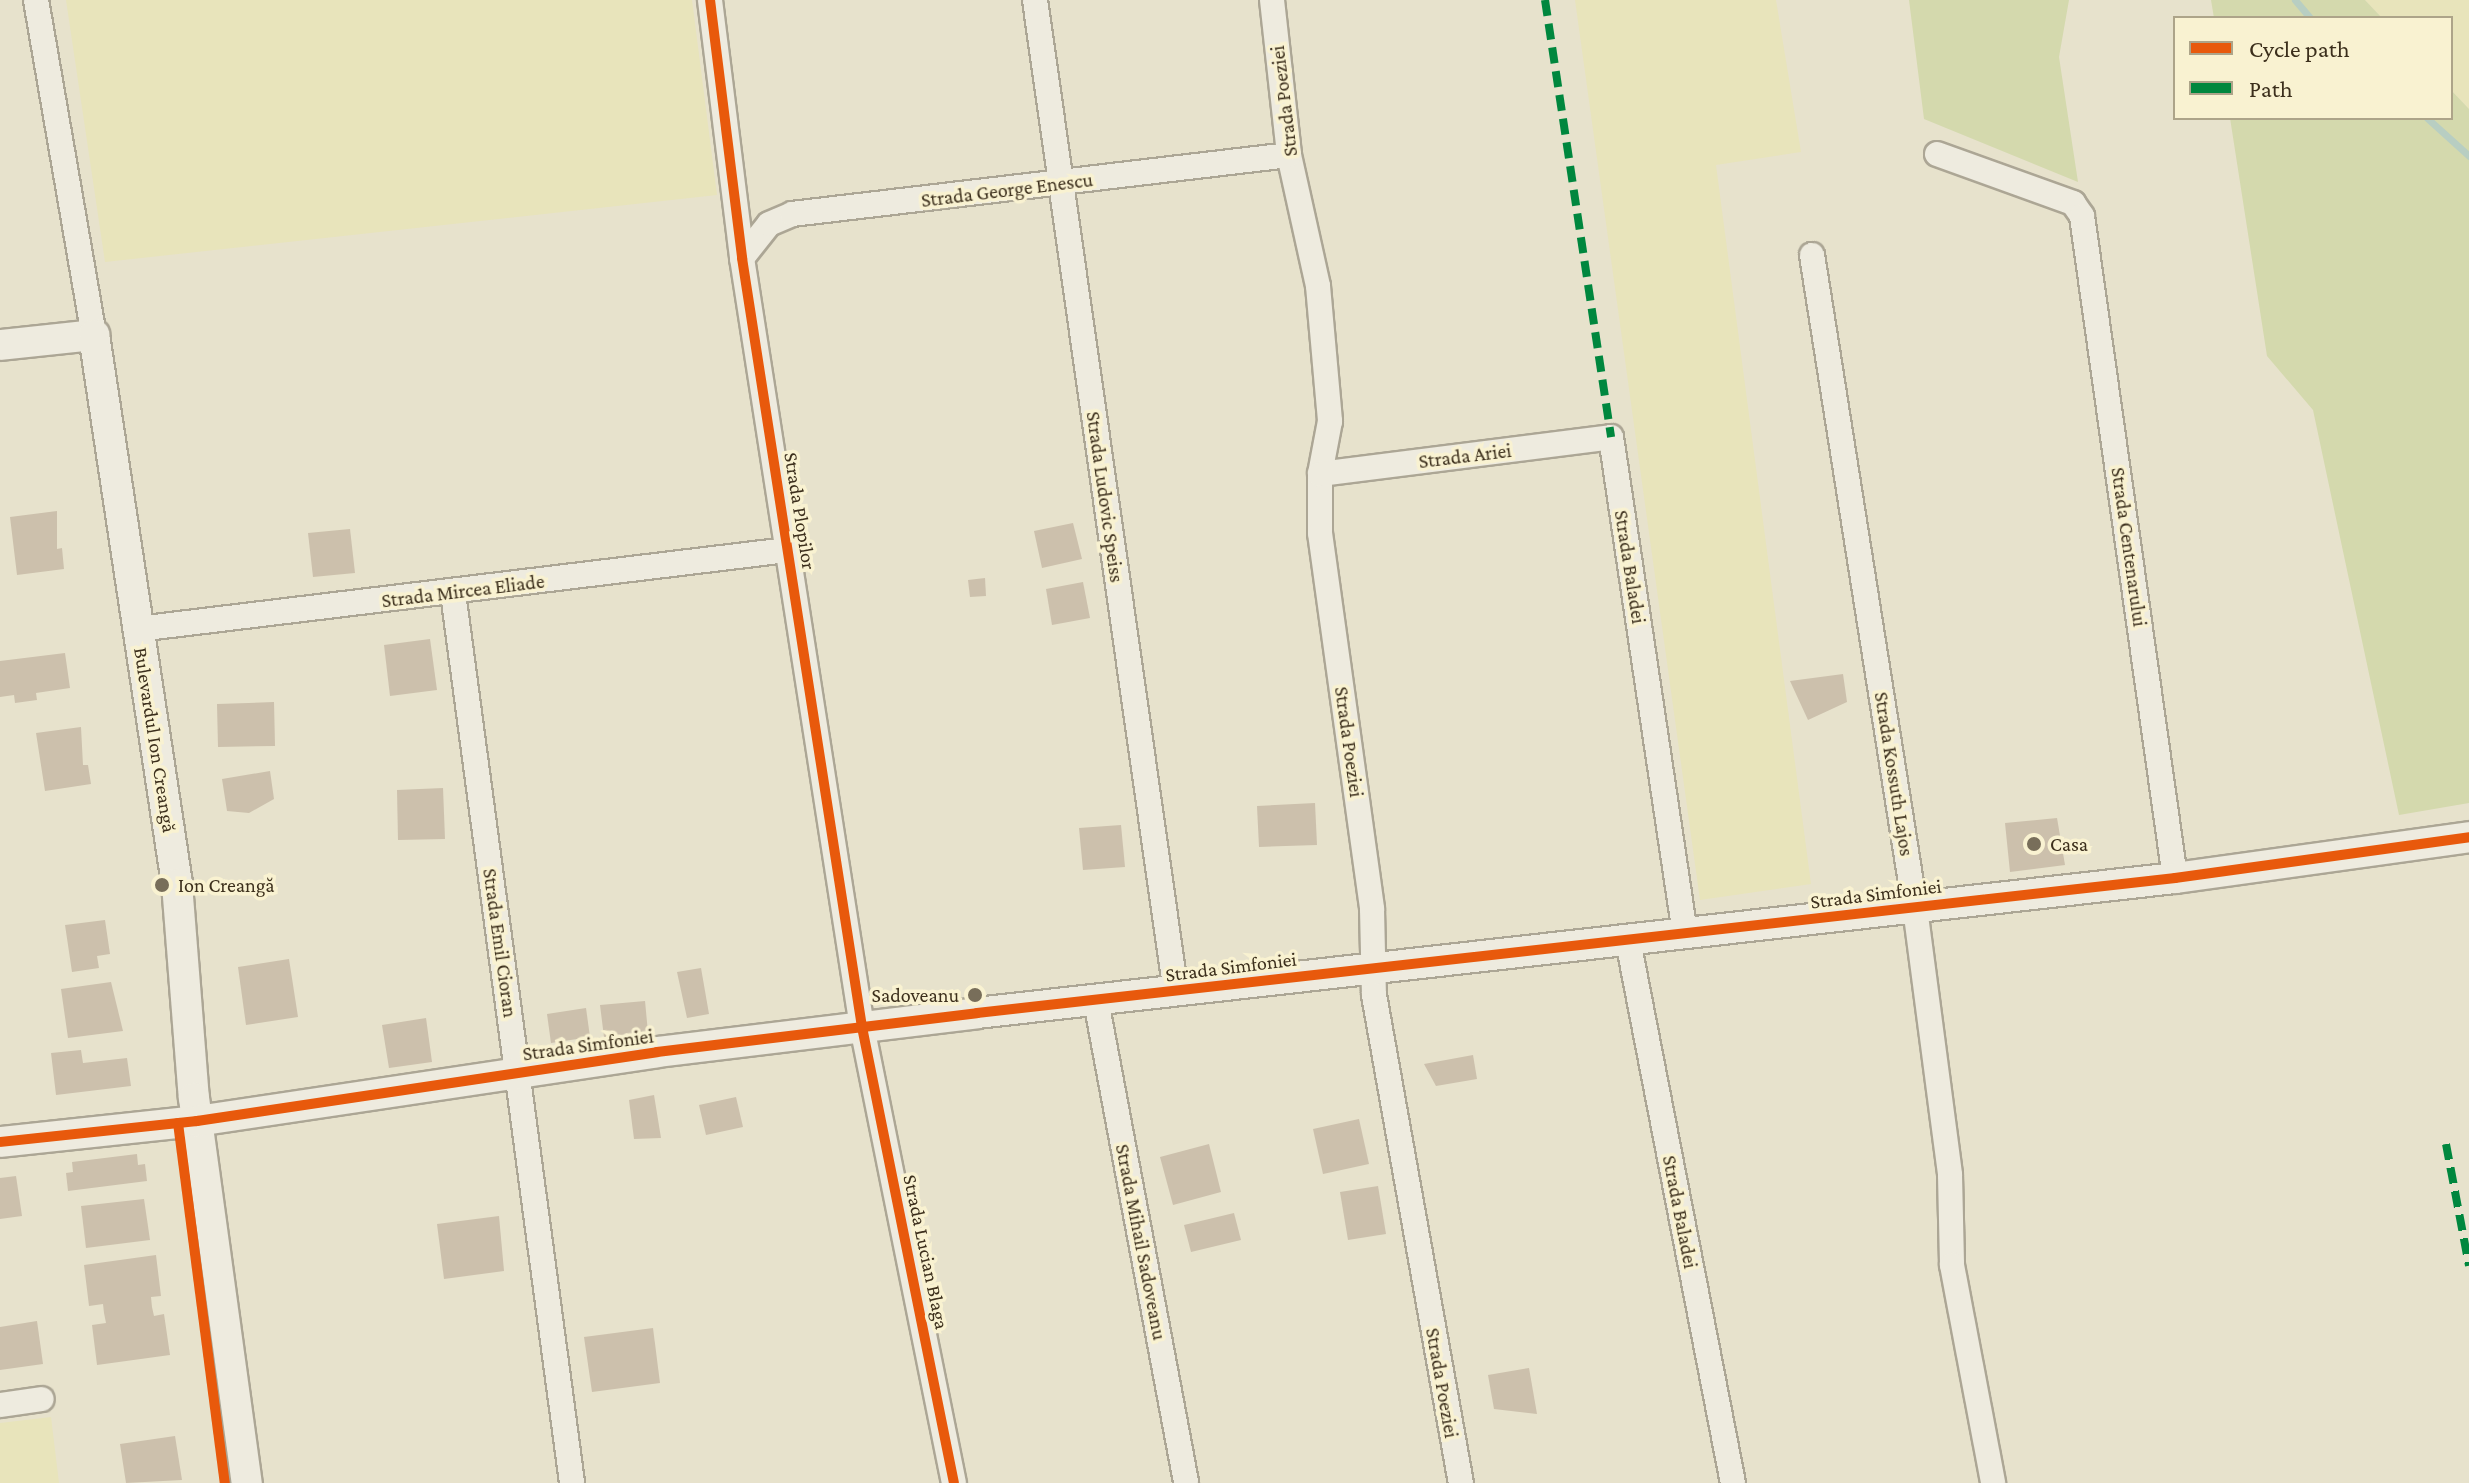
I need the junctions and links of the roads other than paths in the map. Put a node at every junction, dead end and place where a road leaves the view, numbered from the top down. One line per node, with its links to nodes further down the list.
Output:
1 (36, 0): 10 (street, Bulevardul Ion Creangă)
2 (710, 0): 9 (street, Strada Plopilor)
3 (1035, 0): 7 (street, Strada Ludovic Speiss)
4 (1272, 0): 6 (street, Strada Poeziei)
5 (1937, 154): 18 (street, Strada Centenarului)
6 (1289, 155): 7 (street, Strada George Enescu); 13 (street, Strada Poeziei)
7 (1060, 185): 9 (street, Strada George Enescu); 23 (street, Strada Ludovic Speiss)
8 (1812, 255): 19 (street, Strada Kossuth Lajos)
9 (742, 258): 14 (street, Strada Plopilor)
10 (94, 335): 11 (street); 16 (street, Bulevardul Ion Creangă)
11 (0, 345)
12 (1611, 437): 13 (street, Strada Ariei); 20 (street, Strada Baladei)
13 (1320, 474): 22 (street, Strada Poeziei)
14 (787, 550): 15 (street, Strada Mircea Eliade); 25 (street, Strada Plopilor)
15 (453, 593): 16 (street, Strada Mircea Eliade); 26 (street, Strada Emil Cioran)
16 (138, 629): 27 (street, Bulevardul Ion Creangă)
17 (2469, 837): 18 (street, Strada Simfoniei)
18 (2175, 878): 19 (street, Strada Simfoniei)
19 (1915, 908): 20 (street, Strada Simfoniei); 37 (street, Strada Kossuth Lajos)
20 (1685, 934): 21 (street, Strada Simfoniei)
21 (1628, 941): 22 (street, Strada Simfoniei); 36 (street, Strada Baladei)
22 (1375, 966): 23 (street, Strada Simfoniei); 35 (street, Strada Poeziei)
23 (1176, 993): 24 (street, Strada Simfoniei)
24 (1096, 1001): 25 (street, Strada Simfoniei); 34 (street, Strada Mihail Sadoveanu)
25 (862, 1027): 26 (street, Strada Simfoniei); 33 (street, Strada Lucian Blaga)
26 (517, 1073): 27 (street, Strada Simfoniei); 32 (street, Strada Emil Cioran)
27 (197, 1121): 28 (street, Strada Simfoniei); 31 (street, Bulevardul Ion Creangă)
28 (0, 1142)
29 (42, 1399): 30 (street)
30 (0, 1405)
31 (247, 1483)
32 (572, 1483)
33 (954, 1483)
34 (1186, 1483)
35 (1461, 1483)
36 (1733, 1483)
37 (1993, 1483)

